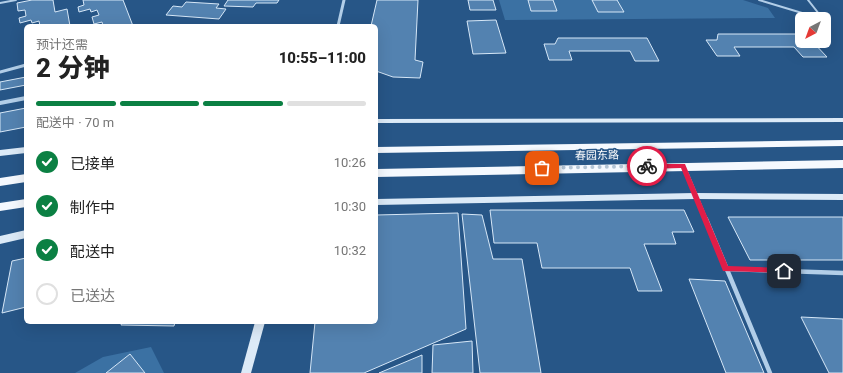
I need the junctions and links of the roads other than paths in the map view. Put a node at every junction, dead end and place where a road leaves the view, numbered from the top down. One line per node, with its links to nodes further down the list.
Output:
1 (16, 0): 5 (lane)
2 (344, 0): 8 (street)
3 (759, 0): 6 (lane)
4 (808, 0): 7 (lane)
5 (0, 3)
6 (799, 12)
7 (817, 12)
8 (338, 24)
9 (24, 66): 10 (street)
10 (0, 72)
11 (24, 98): 12 (street)
12 (0, 103)
13 (843, 120): 14 (street)
14 (378, 121)
15 (843, 143): 17 (main road, 春园东路)
16 (24, 150): 18 (street)
17 (378, 150)
18 (0, 153)
19 (843, 164): 20 (main road, 春园东路)
20 (683, 166): 21 (main road, 春园东路); 24 (street)
21 (378, 173)
22 (24, 178): 23 (main road)
23 (0, 182)
24 (695, 196): 25 (street); 26 (street); 31 (street)
25 (843, 197)
26 (378, 202)
27 (24, 203): 28 (main road)
28 (0, 207)
29 (24, 234): 30 (street)
30 (0, 240)
31 (726, 269): 32 (street); 35 (street)
32 (843, 273)
33 (259, 324): 34 (street)
34 (246, 373)
35 (770, 373)

